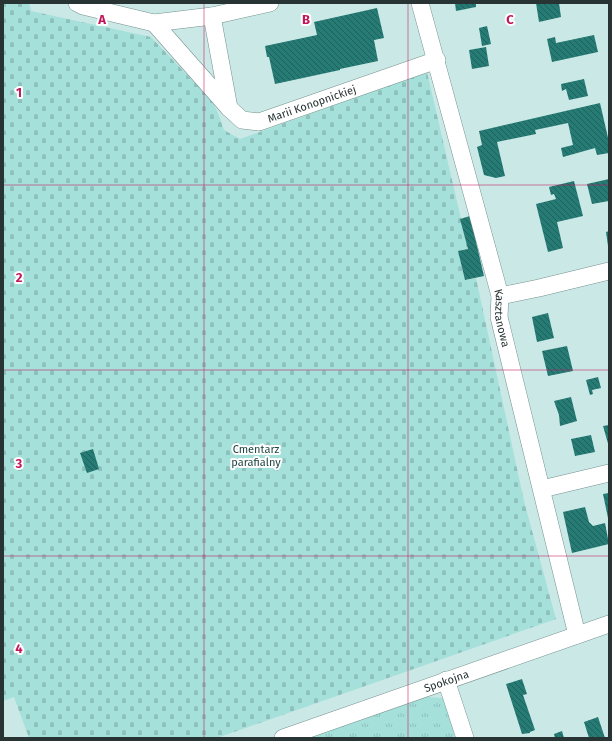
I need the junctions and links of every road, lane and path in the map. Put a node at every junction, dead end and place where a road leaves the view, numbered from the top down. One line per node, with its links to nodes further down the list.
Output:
1 (77, 3): 5 (street)
2 (270, 3): 4 (street)
3 (420, 3): 6 (street, Kasztanowa)
4 (212, 16): 5 (street); 7 (street)
5 (154, 23): 7 (street, Marii Konopnickiej)
6 (437, 60): 7 (street, Marii Konopnickiej); 9 (street, Kasztanowa)
7 (229, 108)
8 (609, 271): 9 (street)
9 (500, 296): 11 (street, Kasztanowa)
10 (609, 473): 11 (street)
11 (542, 489): 13 (street, Kasztanowa)
12 (609, 624): 13 (street, Spokojna)
13 (577, 635): 14 (street, Spokojna)
14 (446, 680): 15 (street, Spokojna); 16 (street)
15 (283, 738)
16 (465, 738)

